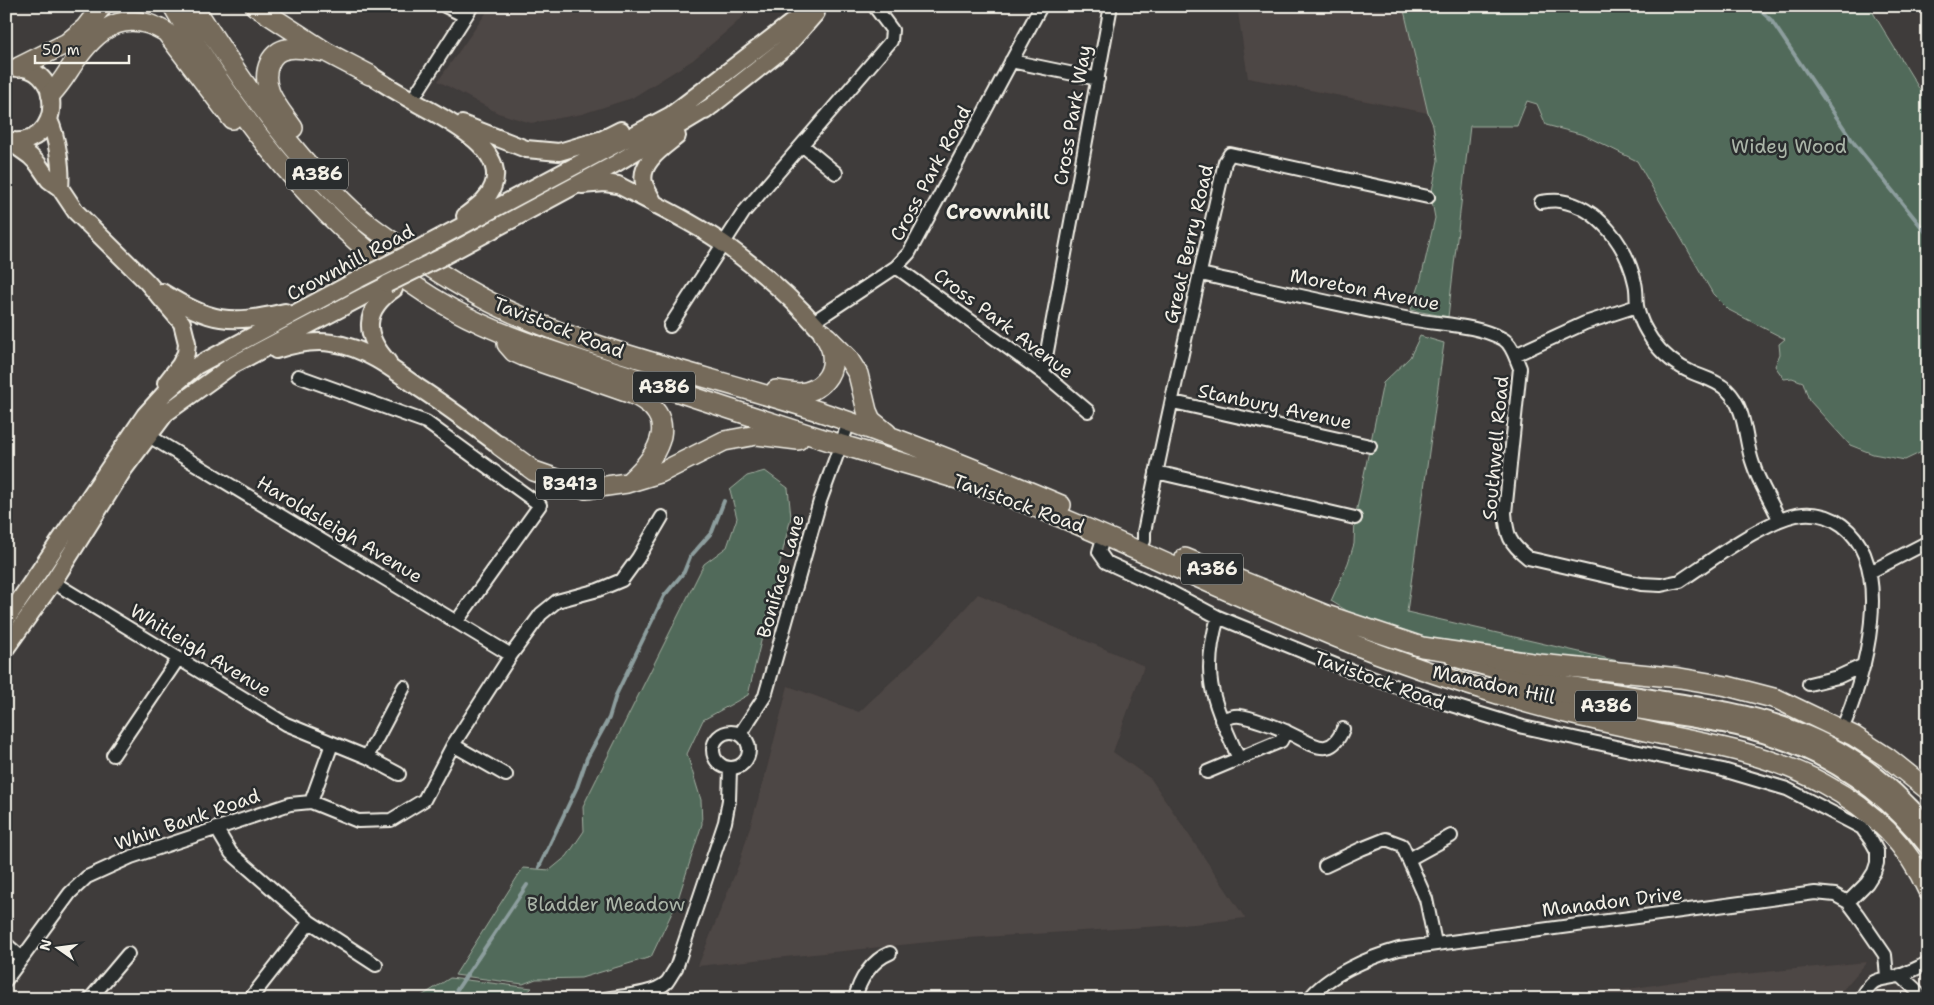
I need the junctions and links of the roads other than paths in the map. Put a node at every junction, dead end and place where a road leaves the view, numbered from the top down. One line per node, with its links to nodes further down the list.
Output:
1 (102, 6): 14 (highway)
2 (173, 6): 30 (highway, Tavistock Road / A386)
3 (194, 6): 28 (highway, Tavistock Road / A386)
4 (255, 6): 12 (highway)
5 (445, 6): 10 (street)
6 (812, 6): 20 (main road, Crownhill Road)
7 (822, 6): 19 (main road)
8 (874, 6): 24 (street)
9 (1041, 6): 13 (street, Cross Park Road)
10 (468, 11): 18 (street)
11 (1110, 11): 16 (street, Cross Park Way)
12 (326, 52): 15 (highway); 28 (highway)
13 (1011, 61): 16 (street); 35 (street, Cross Park Road)
14 (11, 66): 17 (main road)
15 (370, 76): 18 (main road)
16 (1098, 79): 46 (street, Cross Park Way)
17 (52, 94): 22 (main road); 30 (highway)
18 (412, 100): 21 (main road)
19 (713, 104): 26 (main road, Crownhill Road); 32 (main road)
20 (671, 115): 21 (main road); 33 (main road, Crownhill Road)
21 (446, 118): 33 (main road)
22 (49, 120): 23 (main road); 27 (main road)
23 (8, 140): 27 (main road)
24 (802, 146): 25 (street); 34 (street)
25 (836, 173)
26 (575, 185): 32 (main road); 38 (main road, Crownhill Road, bridge)
27 (60, 188): 37 (main road)
28 (333, 190): 49 (highway, Tavistock Road / A386)
29 (1428, 197): 36 (street, Great Berry Road)
30 (316, 202): 43 (highway, Tavistock Road / A386)
31 (1541, 202): 40 (street)
32 (655, 205): 34 (main road)
33 (441, 237): 39 (main road, Crownhill Road, bridge)
34 (722, 244): 41 (street); 42 (main road)
35 (896, 267): 42 (street, Cross Park Road); 46 (street, Cross Park Avenue)
36 (1200, 274): 44 (street, Moreton Avenue); 50 (street, Great Berry Road)
37 (151, 286): 39 (main road); 52 (main road)
38 (390, 286): 45 (main road, Crownhill Road / B3413); 47 (main road, B3413)
39 (312, 305): 52 (main road, Crownhill Road)
40 (1637, 306): 44 (street); 65 (street)
41 (670, 326)
42 (818, 328): 49 (highway); 55 (highway)
43 (495, 330): 56 (highway, Tavistock Road / A386); 61 (highway)
44 (1515, 355): 65 (street, Southwell Road)
45 (231, 366): 47 (main road, B3413); 54 (main road, Crownhill Road / B3413)
46 (1043, 373): 51 (street, Cross Park Avenue)
47 (400, 374): 57 (main road, B3413)
48 (298, 376): 73 (street)
49 (723, 383): 53 (highway, Tavistock Road / A386)
50 (1172, 402): 58 (street, Stanbury Avenue); 60 (street, Great Berry Road)
51 (1088, 411)
52 (145, 415): 62 (main road, Crownhill Road)
53 (848, 422): 55 (highway, Tavistock Road / A386); 56 (street, Boniface Lane)
54 (149, 436): 59 (main road, Crownhill Road / B3413); 73 (street, Haroldsleigh Avenue)
55 (892, 437): 66 (highway, Tavistock Road / A386)
56 (837, 443): 61 (highway); 66 (highway, Tavistock Road / A386); 86 (street, Boniface Lane)
57 (500, 446): 61 (highway, B3413)
58 (1370, 446)
59 (124, 469): 62 (street, Crownhill Road); 70 (main road, Crownhill Road / B3413)
60 (1156, 472): 64 (street); 67 (street, Great Berry Road)
61 (627, 483)
62 (90, 496): 72 (main road, Crownhill Road)
63 (662, 517): 76 (street)
64 (1355, 518)
65 (1780, 519): 69 (street, Southwell Road)
66 (1108, 531): 67 (highway, Manadon Hill / A386); 71 (street, Tavistock Road); 79 (highway, Manadon Hill / A386)
67 (1144, 541): 74 (highway, Manadon Hill / A386)
68 (1928, 542): 69 (street)
69 (1870, 572): 78 (street, Southwell Road)
70 (53, 582): 75 (main road, Crownhill Road / B3413); 77 (street, Whitleigh Avenue)
71 (1218, 617): 82 (street); 105 (street, Tavistock Road)
72 (6, 620)
73 (457, 621): 76 (street, Haroldsleigh Avenue)
74 (1422, 647): 84 (highway); 98 (main road, Manadon Hill / A386)
75 (6, 648)
76 (511, 655): 88 (street)
77 (178, 659): 87 (street, Whitleigh Avenue); 89 (street)
78 (1864, 665): 80 (street); 84 (street, Southwell Road)
79 (1445, 677): 101 (main road, Manadon Hill / A386); 104 (highway)
80 (1809, 684)
81 (404, 687): 90 (street)
82 (1221, 720): 85 (street); 91 (street)
83 (1343, 729): 85 (street)
84 (1842, 729): 96 (highway)
85 (1286, 731): 91 (street)
86 (740, 734): 92 (street); 92 (street)
87 (332, 744): 90 (street, Whitleigh Avenue); 97 (street)
88 (453, 745): 95 (street); 97 (street, Whin Bank Road)
89 (113, 755)
90 (367, 757): 94 (street, Whitleigh Avenue)
91 (1239, 759): 93 (street)
92 (730, 769): 118 (street)
93 (1207, 772)
94 (399, 774)
95 (506, 776)
96 (1928, 790)
97 (311, 802): 99 (street, Whin Bank Road)
98 (1928, 827)
99 (216, 828): 106 (street); 111 (street, Whin Bank Road)
100 (1451, 836): 102 (street)
101 (1928, 847)
102 (1409, 859): 103 (street); 107 (street)
103 (1325, 866)
104 (1928, 891)
105 (1848, 902): 107 (street, Manadon Drive); 114 (street)
106 (310, 922): 113 (street); 117 (street)
107 (1435, 943): 120 (street, Manadon Drive)
108 (6, 944): 111 (street)
109 (890, 953): 119 (street)
110 (128, 954): 116 (street)
111 (22, 958): 115 (street, Whin Bank Road)
112 (1928, 963): 114 (street)
113 (376, 965)
114 (1894, 976): 121 (street); 122 (street)
115 (6, 980)
116 (90, 999)
117 (250, 999)
118 (605, 999)
119 (855, 999)
120 (1309, 999)
121 (1861, 999)
122 (1922, 999)

